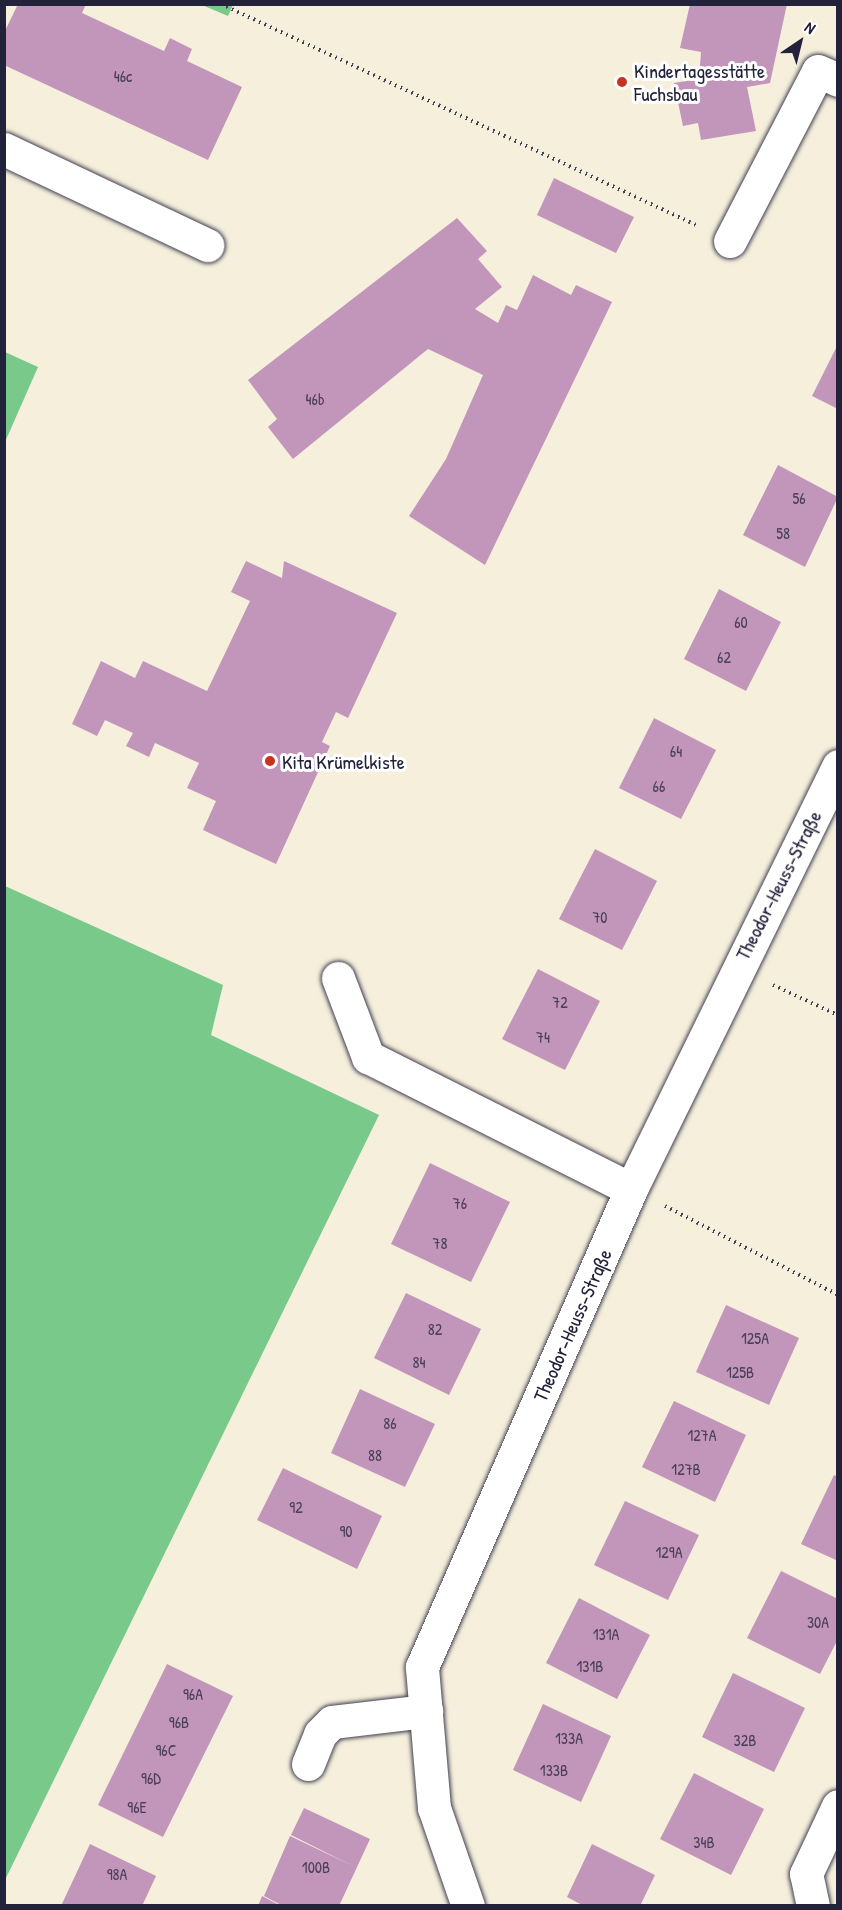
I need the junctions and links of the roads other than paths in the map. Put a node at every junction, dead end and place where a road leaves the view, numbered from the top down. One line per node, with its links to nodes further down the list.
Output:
1 (837, 80): 3 (street)
2 (4, 148): 4 (street)
3 (730, 241)
4 (207, 245)
5 (837, 766): 7 (street, Theodor-Heuss-Straße)
6 (338, 978): 7 (street)
7 (631, 1189): 8 (street, Theodor-Heuss-Straße)
8 (426, 1711): 9 (street); 11 (street, Theodor-Heuss-Straße)
9 (308, 1764)
10 (837, 1806): 12 (street)
11 (468, 1905)
12 (813, 1905)

